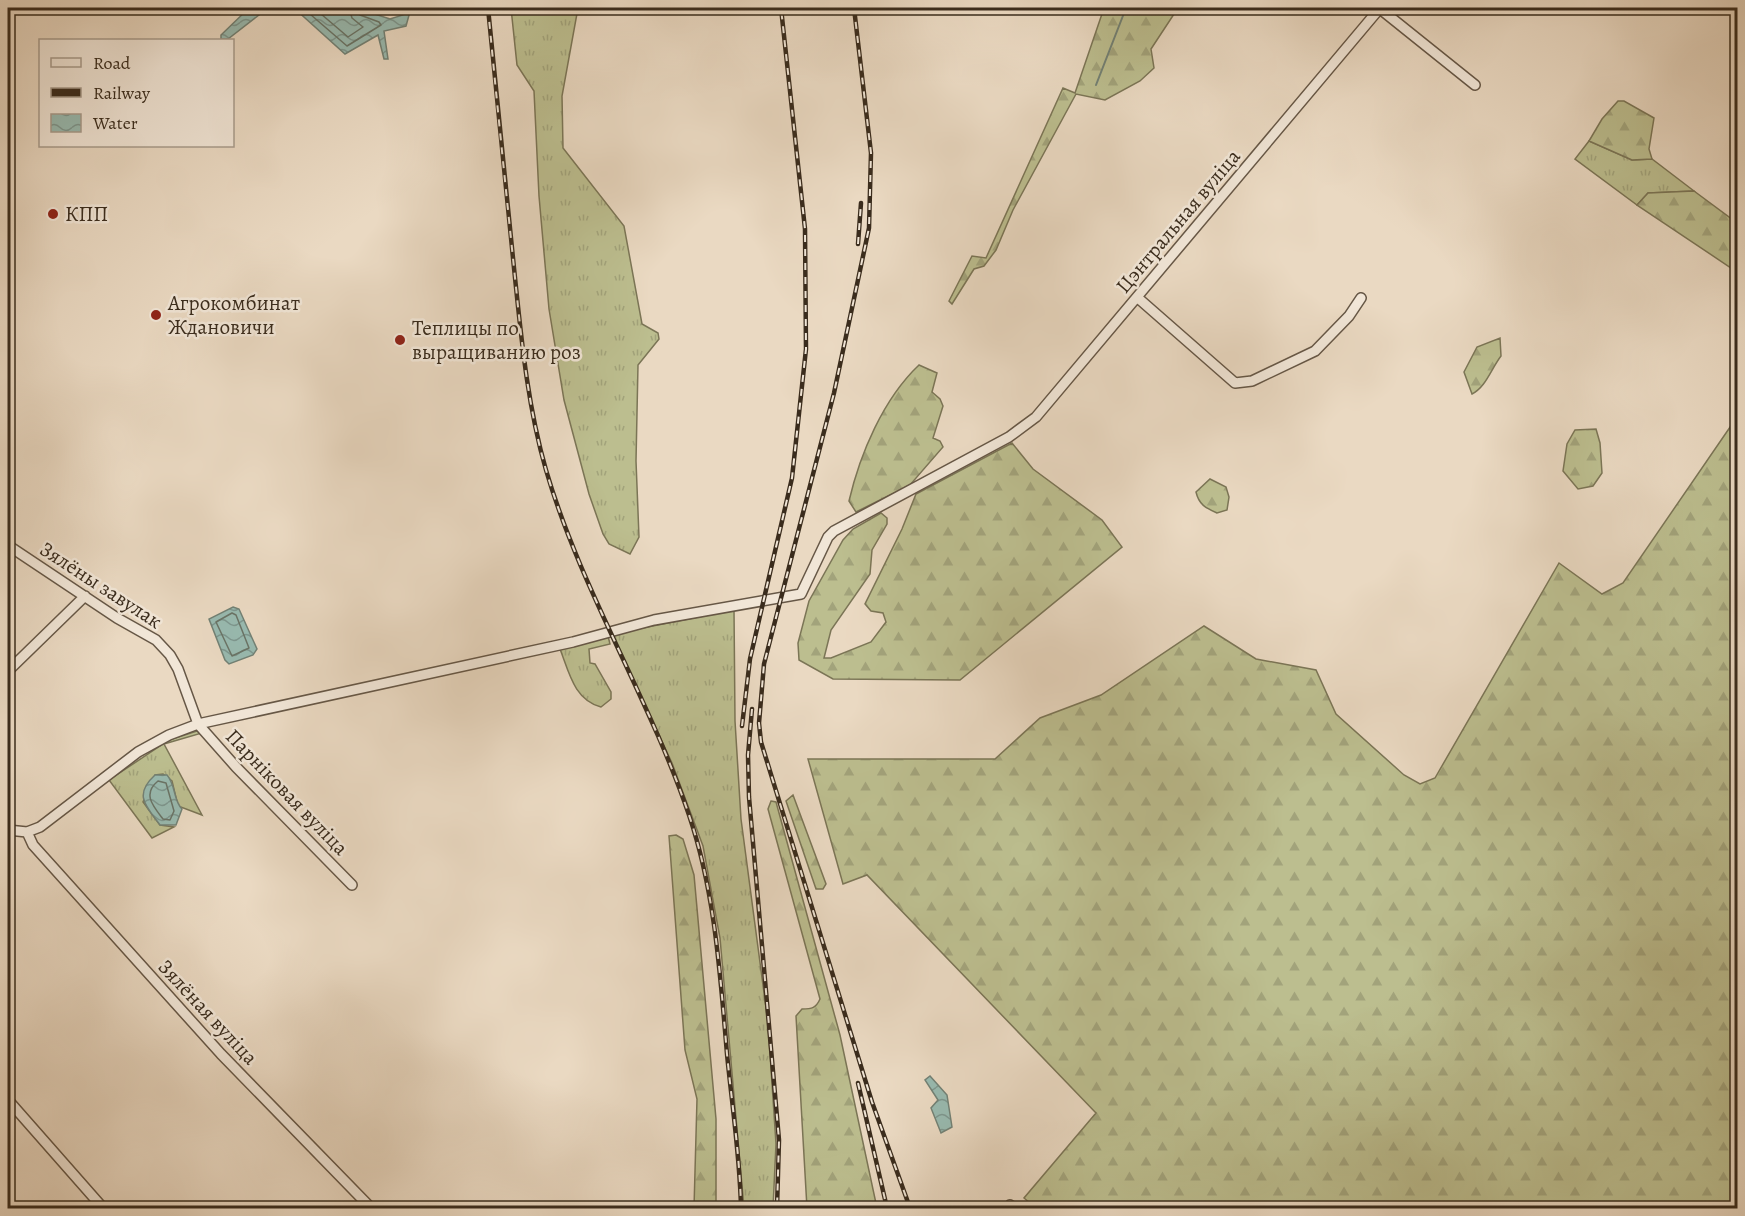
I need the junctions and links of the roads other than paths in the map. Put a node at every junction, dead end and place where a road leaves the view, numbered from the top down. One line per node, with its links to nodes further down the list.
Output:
1 (1380, 8): 2 (street); 3 (street, Цэнтральная вуліца)
2 (1475, 85)
3 (1138, 298): 4 (street); 8 (street, Цэнтральная вуліца)
4 (1362, 298)
5 (9, 546): 6 (street, Зялёны завулак)
6 (85, 596): 7 (street); 8 (street, Зялёны завулак)
7 (8, 671)
8 (198, 724): 10 (street); 11 (street, Парніковая вуліца)
9 (8, 830): 10 (street)
10 (27, 832): 13 (street, Зялёная вуліца)
11 (352, 885)
12 (8, 1100): 14 (street)
13 (366, 1206)
14 (103, 1209)

